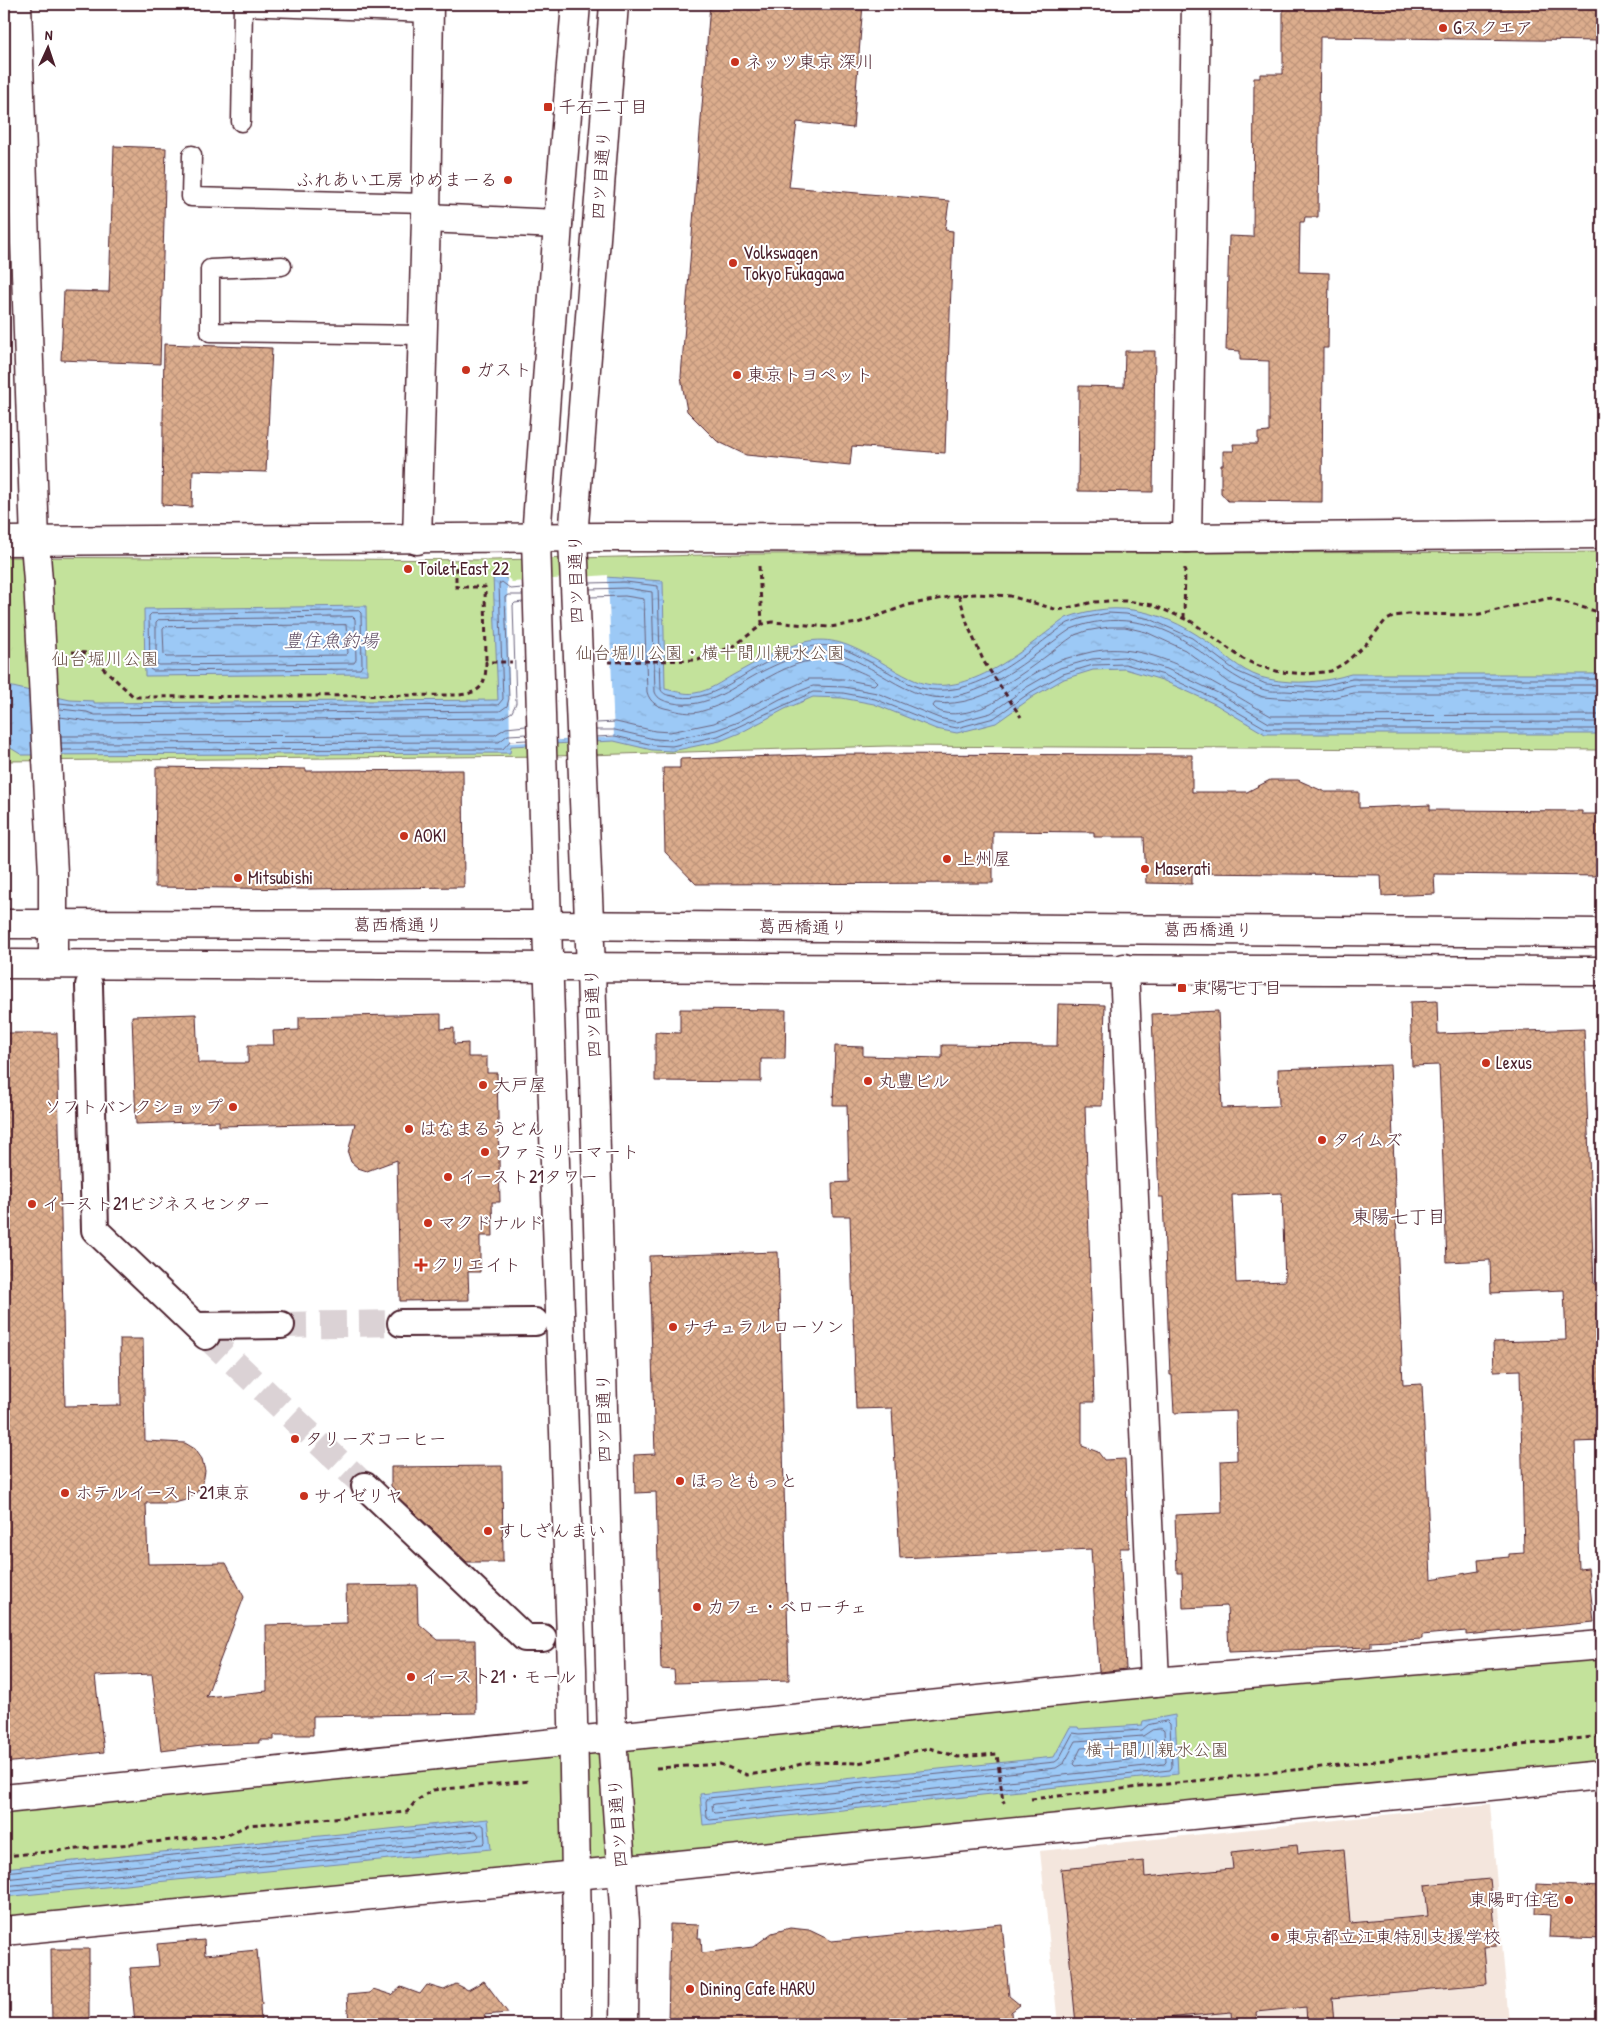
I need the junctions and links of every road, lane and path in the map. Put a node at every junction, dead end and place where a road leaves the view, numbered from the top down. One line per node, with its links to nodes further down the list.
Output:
1 (17, 4): 8 (street)
2 (576, 4): 10 (street)
3 (614, 4): 20 (street, 四ツ目通り)
4 (1196, 4): 21 (street)
5 (429, 8): 6 (lane); 9 (street)
6 (240, 122)
7 (192, 155): 9 (lane)
8 (13, 163): 18 (street)
9 (426, 210): 10 (street); 12 (street)
10 (558, 224): 19 (street)
11 (282, 266): 12 (lane)
12 (423, 335): 15 (street)
13 (1602, 534): 21 (street)
14 (758, 538): 20 (street); 21 (street); 25 (path)
15 (417, 540): 16 (street); 18 (street)
16 (456, 540): 19 (street); 29 (path)
17 (4, 541): 18 (street)
18 (35, 542): 34 (street, bridge)
19 (536, 550): 20 (street); 35 (street)
20 (574, 550): 36 (street, 四ツ目通り)
21 (1190, 551): 24 (path)
22 (959, 595): 24 (path); 25 (path); 32 (path)
23 (1602, 613): 24 (path)
24 (1184, 618)
25 (762, 625): 31 (path)
26 (4, 647): 27 (path)
27 (22, 649)
28 (68, 652): 29 (path)
29 (486, 662): 30 (path)
30 (495, 662)
31 (667, 662)
32 (1020, 717)
33 (4, 924): 34 (street, 葛西橋通り)
34 (53, 924): 35 (street, 葛西橋通り); 39 (street)
35 (547, 925): 36 (street, 葛西橋通り); 40 (street)
36 (590, 925): 37 (street, 葛西橋通り); 41 (street, 四ツ目通り)
37 (1602, 932)
38 (4, 964): 39 (street)
39 (52, 964): 40 (street)
40 (548, 968): 41 (street); 54 (street)
41 (592, 968): 42 (street); 53 (street, 四ツ目通り)
42 (1124, 968): 43 (street); 51 (street)
43 (1602, 971)
44 (89, 984): 47 (street)
45 (535, 1322): 46 (street)
46 (401, 1323)
47 (281, 1325)
48 (365, 1486): 49 (street)
49 (543, 1638)
50 (1602, 1645): 51 (street)
51 (1154, 1682): 53 (street)
52 (1602, 1736): 59 (path)
53 (612, 1745): 54 (street); 62 (street, 四ツ目通り)
54 (573, 1749): 58 (street); 63 (street)
55 (656, 1768): 60 (path)
56 (1602, 1775): 62 (street)
57 (531, 1781): 61 (path)
58 (4, 1799)
59 (1022, 1800)
60 (1013, 1801)
61 (4, 1856)
62 (621, 1864): 63 (street); 66 (street, 四ツ目通り)
63 (576, 1868): 64 (street); 65 (street)
64 (4, 1931)
65 (577, 2024)
66 (624, 2024)

